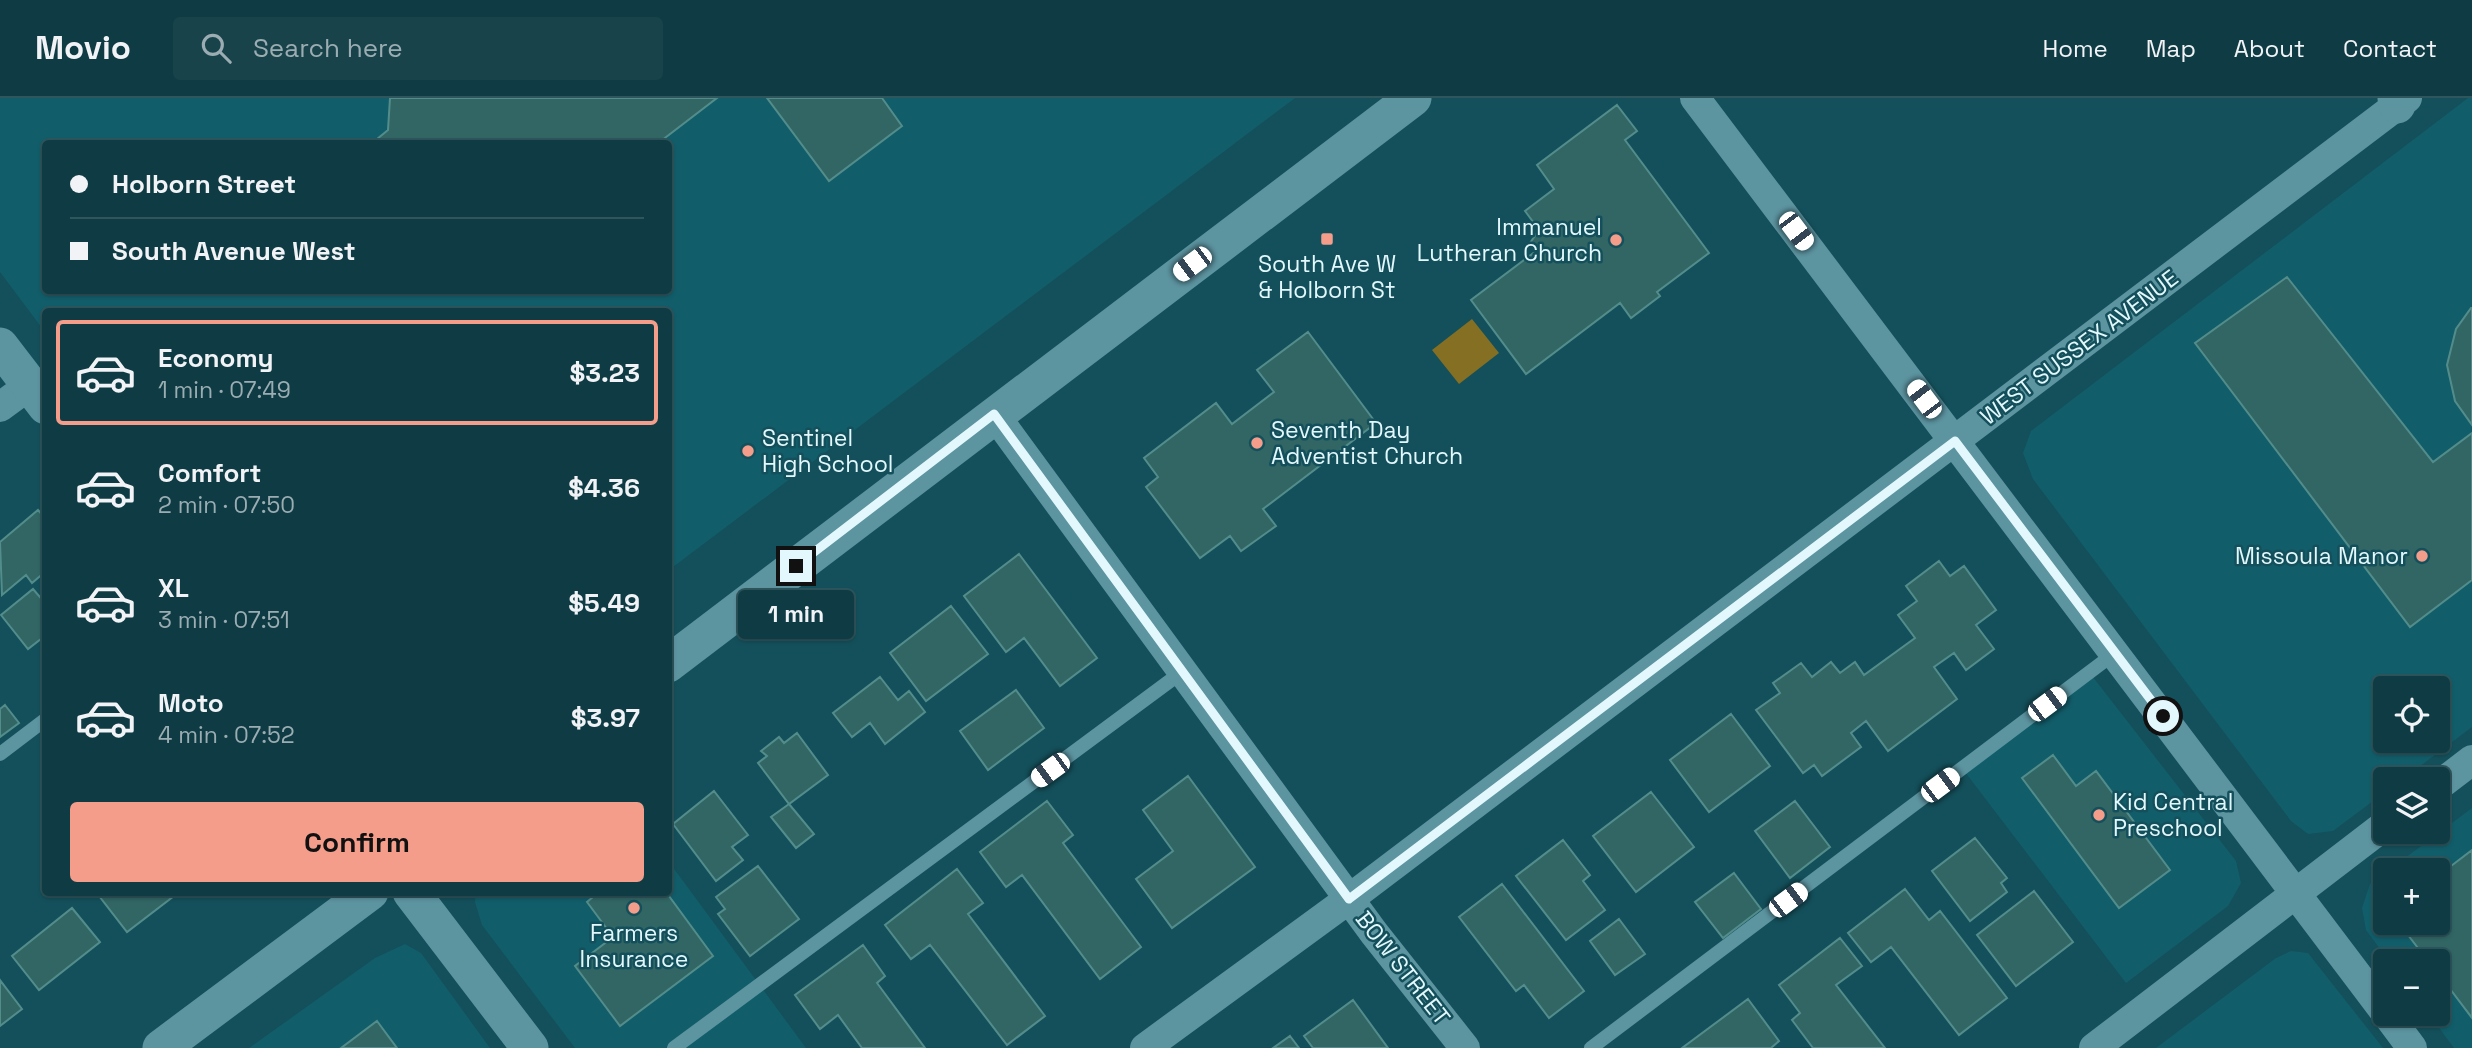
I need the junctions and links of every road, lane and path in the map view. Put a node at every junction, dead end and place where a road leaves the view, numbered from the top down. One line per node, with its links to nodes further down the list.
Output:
1 (1413, 98): 7 (street)
2 (1695, 98): 8 (street)
3 (2400, 100): 8 (street, WEST SUSSEX AVENUE)
4 (0, 346): 5 (street)
5 (38, 396): 6 (street)
6 (0, 408)
7 (994, 414): 10 (street); 11 (street, BOW STREET)
8 (1955, 441): 9 (street); 20 (street, WEST SUSSEX AVENUE)
9 (2115, 653): 17 (street); 28 (lane)
10 (672, 661)
11 (1182, 672): 20 (street, BOW STREET); 25 (lane)
12 (42, 722): 13 (lane)
13 (0, 754)
14 (2472, 760): 15 (street)
15 (2450, 777)
16 (2373, 834): 17 (street)
17 (2295, 892): 21 (street); 29 (street)
18 (365, 896): 23 (street)
19 (414, 896): 24 (street)
20 (1349, 899): 26 (street, WEST SUSSEX AVENUE); 27 (street, BOW STREET)
21 (2373, 996)
22 (2396, 1026): 30 (street)
23 (161, 1048)
24 (530, 1048)
25 (674, 1048)
26 (1145, 1048)
27 (1465, 1048)
28 (1591, 1048)
29 (2094, 1048)
30 (2412, 1048)

